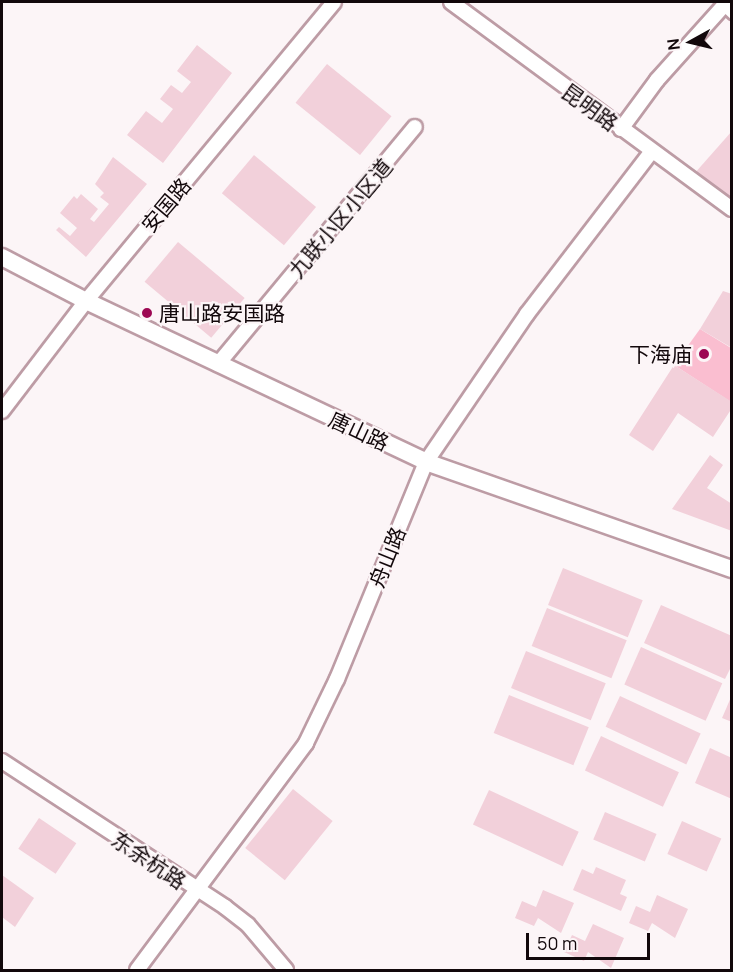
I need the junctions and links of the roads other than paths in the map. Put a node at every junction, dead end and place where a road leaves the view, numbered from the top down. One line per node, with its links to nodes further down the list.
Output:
1 (334, 2): 9 (street, 安国路)
2 (451, 2): 5 (street, 昆明路)
3 (727, 8): 5 (street)
4 (415, 127): 10 (street, 九联小区小区道)
5 (621, 129): 6 (street, 昆明路)
6 (652, 151): 7 (street, 昆明路); 12 (street, 舟山路)
7 (732, 209)
8 (2, 257): 9 (street, 唐山路)
9 (86, 302): 10 (street, 唐山路); 11 (street, 安国路)
10 (218, 364): 12 (street, 唐山路)
11 (2, 411)
12 (426, 462): 13 (street, 唐山路); 15 (street, 舟山路)
13 (732, 569)
14 (2, 761): 15 (street, 东余杭路)
15 (196, 891): 16 (street, 舟山路); 17 (street, 东余杭路)
16 (137, 970)
17 (286, 970)

